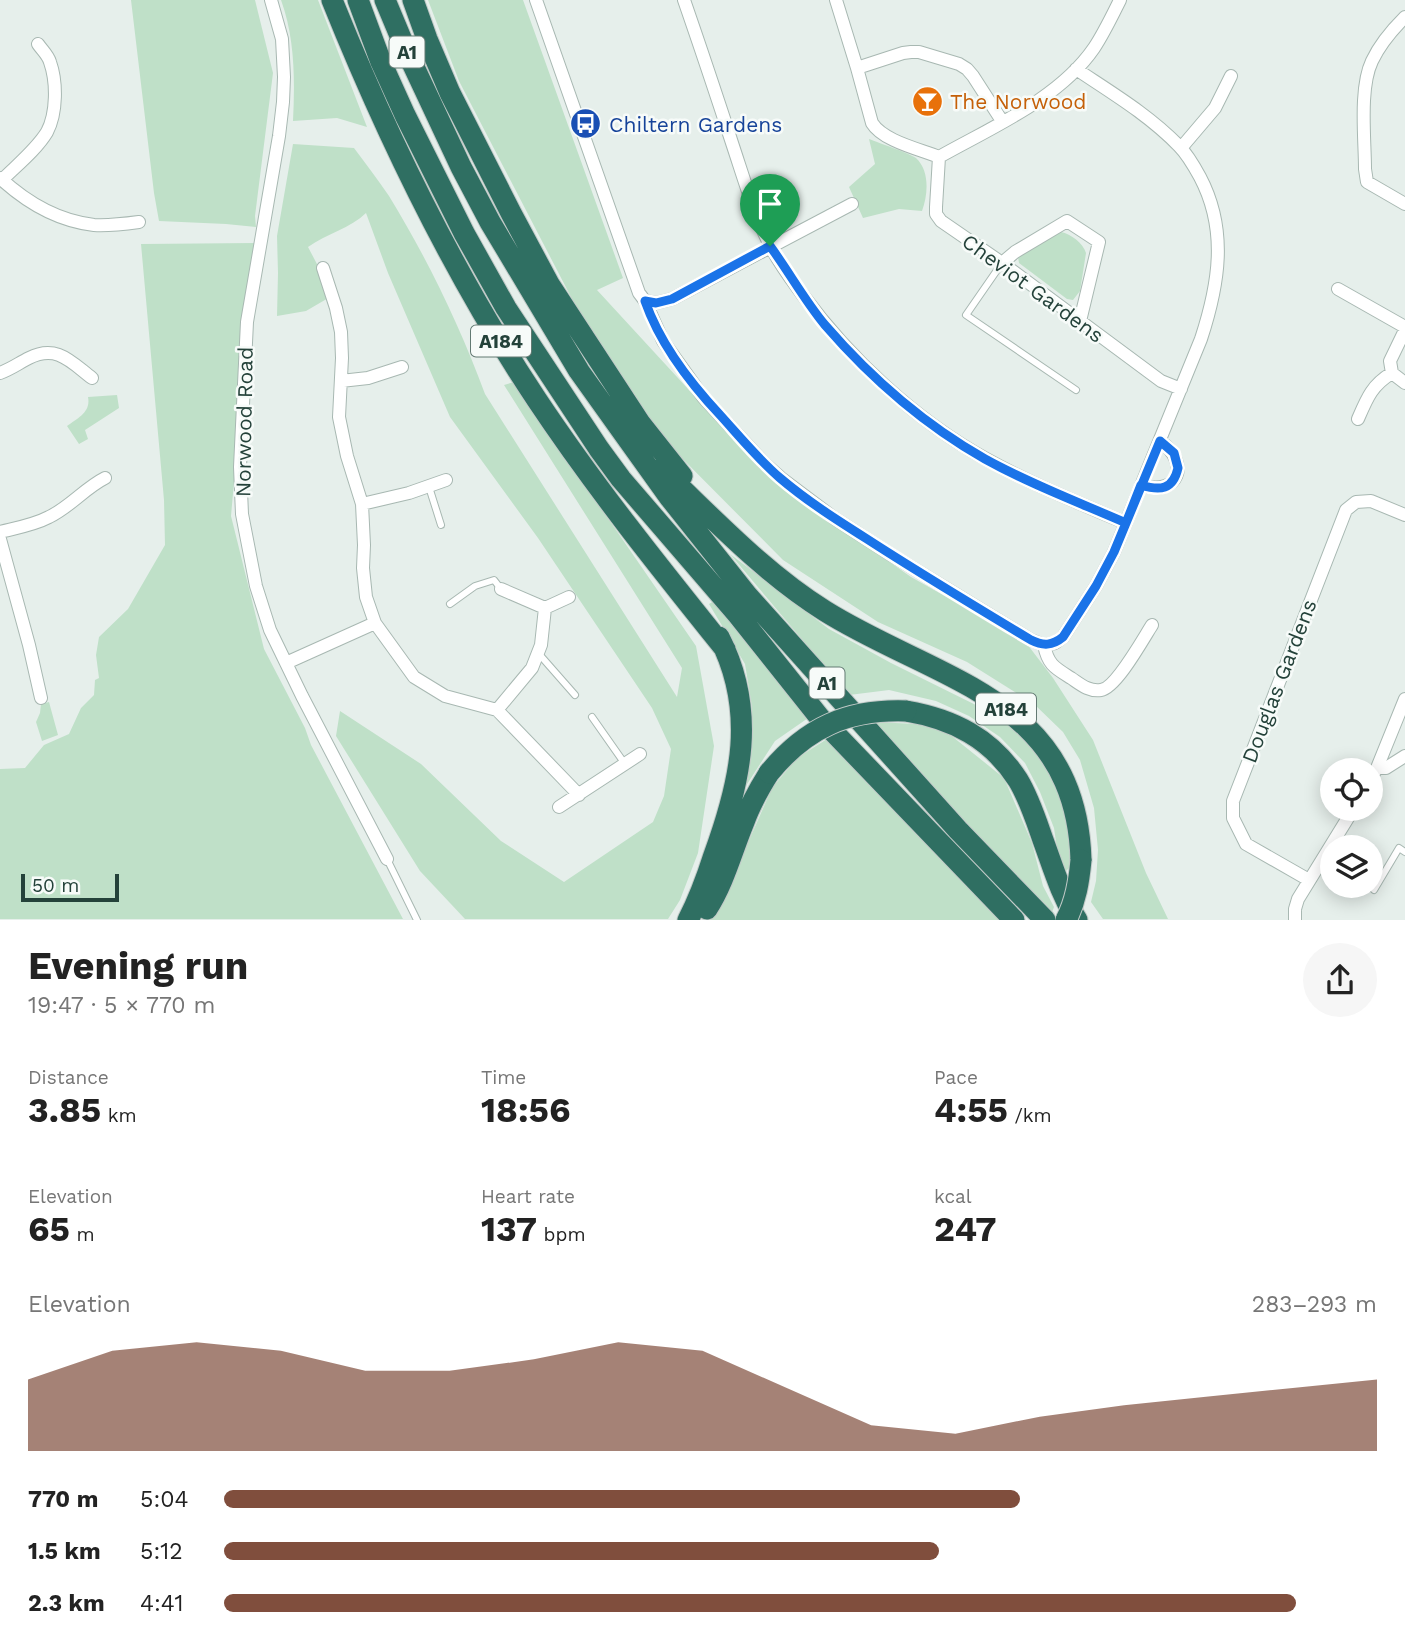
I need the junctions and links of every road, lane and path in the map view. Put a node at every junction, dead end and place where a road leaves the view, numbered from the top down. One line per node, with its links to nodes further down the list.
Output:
1 (271, 0): 66 (street, Norwood Road)
2 (332, 0): 64 (highway, A184)
3 (341, 0): 14 (highway, A1)
4 (358, 0): 14 (highway, A1)
5 (385, 0): 18 (highway, A1)
6 (399, 0): 18 (highway, A1)
7 (413, 0): 52 (highway, A184)
8 (536, 0): 30 (street)
9 (684, 0): 26 (street)
10 (836, 0): 15 (street)
11 (1120, 0): 16 (street)
12 (1405, 18): 24 (street)
13 (38, 44): 22 (street)
14 (381, 62): 46 (highway, A1)
15 (857, 68): 19 (street); 21 (street)
16 (1076, 69): 19 (street); 20 (street)
17 (1231, 76): 20 (street)
18 (431, 103): 42 (highway, A1)
19 (1002, 121): 21 (street)
20 (1181, 148): 39 (street)
21 (939, 157): 27 (street, Cheviot Gardens)
22 (1, 179): 25 (street)
23 (852, 204): 26 (street)
24 (1405, 204)
25 (139, 222)
26 (770, 246): 30 (street); 51 (street)
27 (1002, 263): 31 (street, Cheviot Gardens); 31 (street); 40 (lane)
28 (323, 268): 37 (street)
29 (1338, 289): 32 (street)
30 (645, 301): 63 (street)
31 (1080, 321): 39 (street, Cheviot Gardens)
32 (1405, 328): 35 (street)
33 (402, 367): 37 (street)
34 (0, 373): 36 (street)
35 (1392, 373): 38 (street); 41 (street)
36 (92, 378)
37 (341, 381): 49 (street)
38 (1405, 383)
39 (1181, 389): 43 (street)
40 (1076, 390)
41 (1358, 419)
42 (624, 434): 52 (highway, A184); 89 (highway, A1)
43 (1160, 441): 47 (street); 47 (street)
44 (105, 478): 54 (street)
45 (446, 480): 48 (street)
46 (621, 480): 64 (highway, A1); 88 (highway, A1)
47 (1141, 485): 51 (street)
48 (429, 487): 49 (street); 53 (lane)
49 (362, 504): 61 (street)
50 (1405, 515): 84 (street, Douglas Gardens)
51 (1126, 523): 63 (street)
52 (719, 524): 90 (highway, A184, bridge)
53 (441, 525)
54 (0, 532)
55 (0, 539): 56 (street)
56 (6, 586): 68 (street)
57 (501, 590): 59 (lane); 60 (street)
58 (569, 597): 60 (street)
59 (450, 604)
60 (545, 608): 65 (street)
61 (375, 623): 66 (street); 70 (street)
62 (1152, 625): 63 (street)
63 (1044, 645)
64 (725, 649): 86 (highway, A1)
65 (538, 653): 67 (lane); 70 (street)
66 (286, 663): 82 (street, Norwood Road)
67 (575, 695)
68 (41, 698)
69 (1405, 699): 72 (street)
70 (497, 710): 78 (street)
71 (592, 717): 76 (lane)
72 (1402, 719): 75 (street)
73 (640, 754): 76 (street)
74 (1405, 756): 77 (street)
75 (1382, 758)
76 (625, 764): 78 (street)
77 (1383, 768)
78 (579, 794): 79 (street)
79 (559, 807)
80 (1346, 821): 84 (street)
81 (1405, 852): 83 (lane)
82 (387, 859): 85 (lane)
83 (1383, 875)
84 (1309, 880): 92 (street)
85 (417, 919)
86 (688, 919)
87 (700, 919): 91 (highway, A1, bridge)
88 (1014, 919)
89 (1045, 919)
90 (1066, 919)
91 (1077, 919)
92 (1295, 919)

